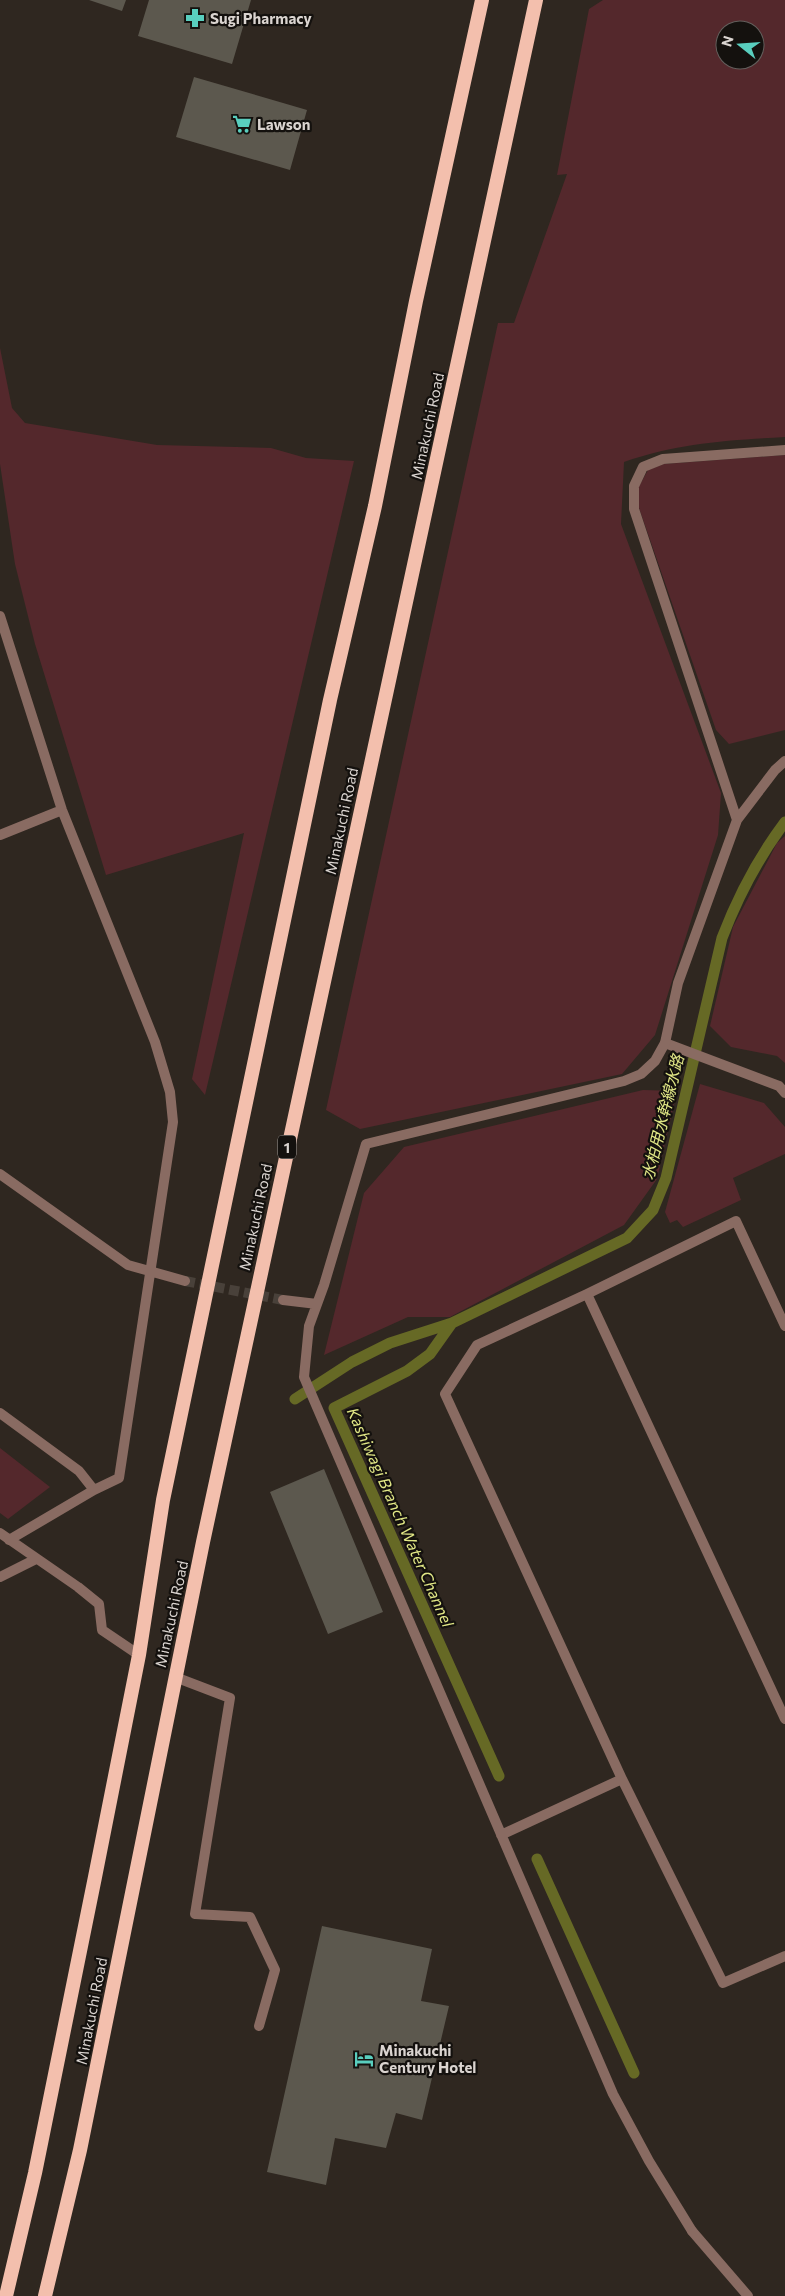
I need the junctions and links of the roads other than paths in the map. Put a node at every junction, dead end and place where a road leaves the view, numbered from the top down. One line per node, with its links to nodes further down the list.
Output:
1 (482, 0): 24 (highway, Minakuchi Road)
2 (536, 0): 25 (highway, Minakuchi Road / 1)
3 (785, 450): 7 (street)
4 (0, 616): 6 (street)
5 (785, 761): 7 (street)
6 (62, 810): 8 (street); 12 (street)
7 (737, 820): 9 (street)
8 (0, 835)
9 (665, 1043): 10 (street); 16 (street)
10 (785, 1093)
11 (0, 1174): 12 (street)
12 (152, 1271): 13 (street); 19 (street)
13 (185, 1281)
14 (587, 1294): 17 (street); 26 (street); 27 (street)
15 (283, 1300): 16 (street)
16 (317, 1304): 28 (street)
17 (785, 1326)
18 (0, 1413): 19 (street)
19 (94, 1490): 21 (street)
20 (0, 1533): 21 (street)
21 (10, 1540): 22 (street)
22 (36, 1559): 23 (street); 24 (street)
23 (0, 1577)
24 (139, 1655): 31 (highway, Minakuchi Road)
25 (175, 1677): 30 (street); 32 (highway, Minakuchi Road / 1)
26 (785, 1719)
27 (622, 1779): 28 (street); 29 (street)
28 (501, 1835): 33 (street)
29 (785, 1956)
30 (259, 2026)
31 (6, 2296)
32 (45, 2296)
33 (748, 2296)

